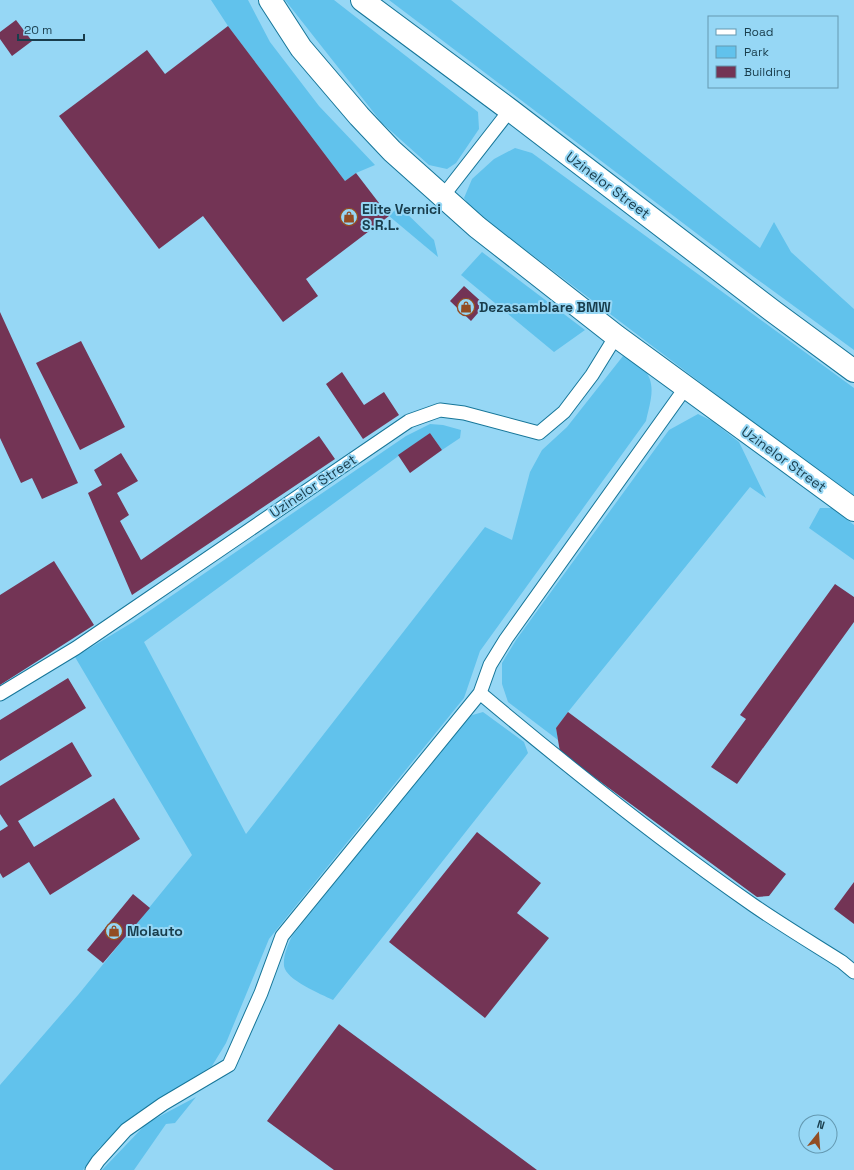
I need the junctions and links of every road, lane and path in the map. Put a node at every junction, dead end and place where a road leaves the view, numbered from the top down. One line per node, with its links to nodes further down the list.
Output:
1 (270, 0): 4 (street, Uzinelor Street)
2 (362, 0): 3 (street, Uzinelor Street)
3 (510, 110): 4 (lane); 6 (street, Uzinelor Street)
4 (443, 196): 5 (street, Uzinelor Street)
5 (616, 336): 7 (street, Uzinelor Street); 10 (lane, Uzinelor Street)
6 (854, 371)
7 (686, 387): 8 (street, Uzinelor Street); 9 (lane)
8 (854, 510)
9 (480, 693): 11 (lane); 12 (lane)
10 (0, 694)
11 (854, 972)
12 (92, 1170)

